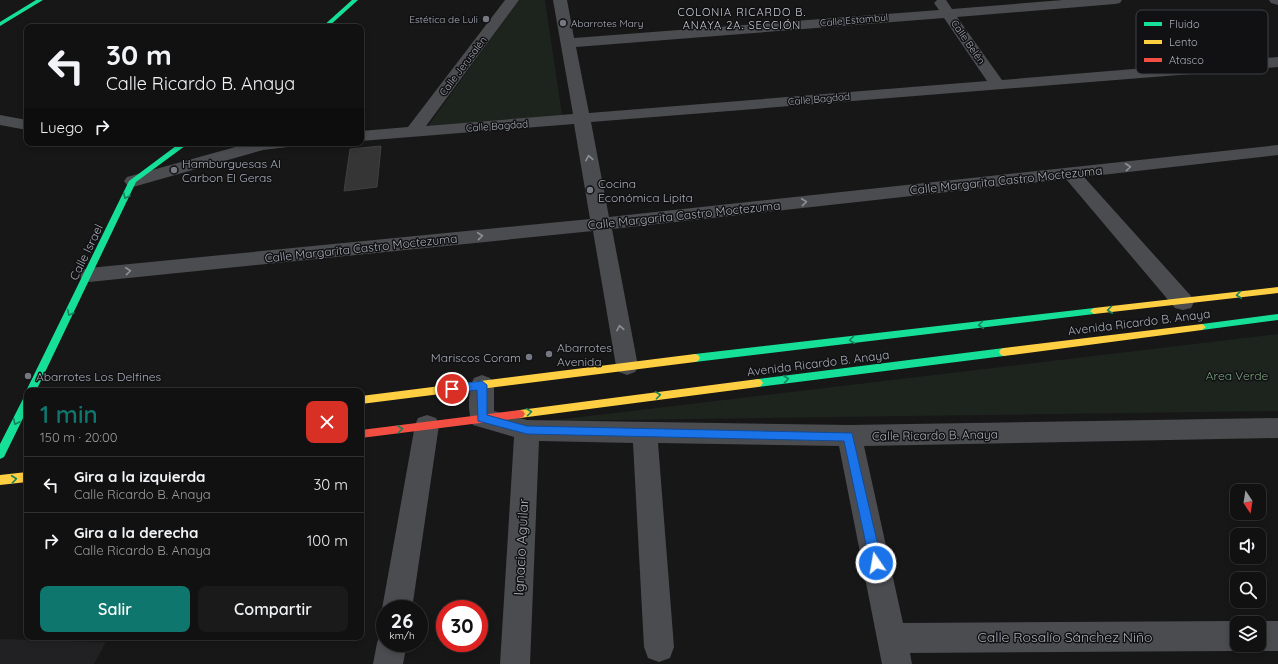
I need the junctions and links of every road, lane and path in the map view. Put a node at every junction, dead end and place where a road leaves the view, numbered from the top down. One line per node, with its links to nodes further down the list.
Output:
1 (40, 0): 8 (main road)
2 (355, 0): 9 (main road)
3 (512, 0): 18 (street, Calle Jerusalén)
4 (560, 0): 10 (street)
5 (940, 0): 7 (street, Calle Belén)
6 (1116, 0): 7 (street, Calle Estambul)
7 (948, 12): 10 (street, Calle Estambul); 14 (street, Calle Belén)
8 (0, 24)
9 (328, 24)
10 (568, 43): 15 (street)
11 (1278, 62): 12 (street, Calle Bagdad)
12 (1268, 63)
13 (1136, 73): 14 (street, Calle Bagdad)
14 (997, 84): 15 (street, Calle Bagdad)
15 (582, 119): 18 (street, Calle Bagdad); 25 (street, one-way to 15)
16 (0, 120): 17 (street)
17 (24, 124)
18 (413, 132): 19 (street, Calle Bagdad)
19 (364, 136)
20 (181, 146): 24 (main road, Calle Israel)
21 (255, 146): 24 (street)
22 (1278, 150): 23 (street, Calle Margarita Castro Moctezuma, one-way to 22)
23 (1071, 173): 25 (street, Calle Margarita Castro Moctezuma, one-way to 23); 28 (street)
24 (133, 182): 26 (main road, Calle Israel, one-way to 26)
25 (601, 224): 26 (street, Calle Margarita Castro Moctezuma, one-way to 25); 30 (street, one-way to 25)
26 (89, 274): 32 (main road, Calle Israel, one-way to 32)
27 (1278, 290): 28 (main road, Avenida Ricardo B. Anaya, one-way to 28)
28 (1183, 302): 30 (main road, Avenida Ricardo B. Anaya, one-way to 30)
29 (1278, 317): 35 (main road, Avenida Ricardo B. Anaya, one-way to 29)
30 (627, 366): 31 (main road, Avenida Ricardo B. Anaya)
31 (482, 385): 33 (main road, Avenida Ricardo B. Anaya); 35 (street)
32 (32, 388)
33 (364, 400)
34 (24, 405): 43 (main road, one-way to 43)
35 (482, 418): 36 (main road, Avenida Ricardo B. Anaya); 38 (street, Calle Ricardo B. Anaya)
36 (427, 425): 40 (main road, Avenida Ricardo B. Anaya, one-way to 36); 47 (street)
37 (1278, 428): 41 (street, Calle Ricardo B. Anaya)
38 (527, 430): 39 (street, Calle Ricardo B. Anaya); 55 (street, Ignacio Aguilar)
39 (645, 432): 41 (street, Calle Ricardo B. Anaya); 51 (street)
40 (364, 434)
41 (849, 436): 52 (street)
42 (20, 443): 43 (main road)
43 (2, 445): 44 (main road)
44 (0, 454)
45 (24, 477): 46 (main road, one-way to 45)
46 (0, 480)
47 (398, 600)
48 (1230, 636): 52 (street, Calle Rosalío Sánchez Niño)
49 (1266, 636): 50 (street)
50 (1278, 636)
51 (658, 647)
52 (895, 651)
53 (390, 652): 54 (street)
54 (388, 664)
55 (515, 664)

